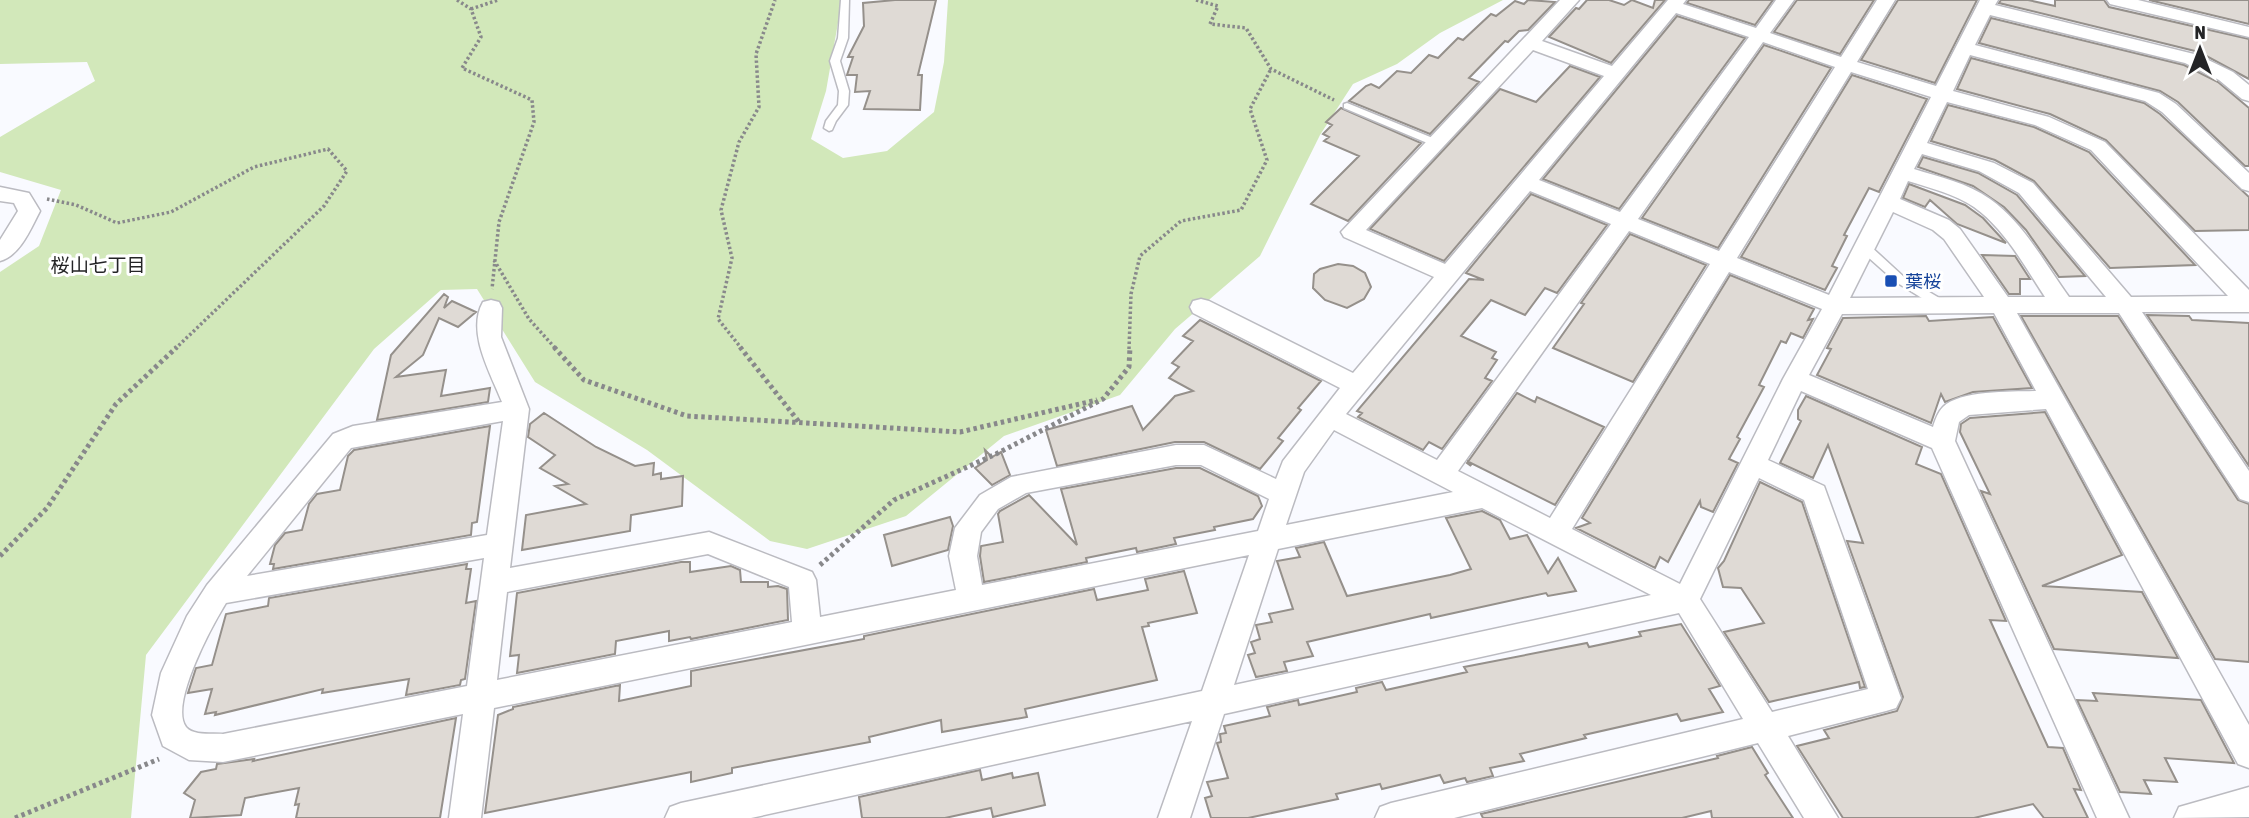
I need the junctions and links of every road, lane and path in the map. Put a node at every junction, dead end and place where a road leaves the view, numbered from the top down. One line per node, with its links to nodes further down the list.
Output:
1 (457, 0): 12 (path)
2 (498, 0): 12 (path)
3 (775, 0): 51 (path)
4 (845, 0): 23 (lane)
5 (1196, 0): 18 (path)
6 (1570, 0): 15 (street)
7 (1785, 0): 14 (street)
8 (1886, 0): 17 (street)
9 (2116, 0): 13 (street)
10 (1675, 3): 14 (street); 19 (street)
11 (1987, 4): 16 (street); 21 (street)
12 (471, 9): 35 (path)
13 (2249, 32)
14 (1759, 35): 17 (street); 32 (street)
15 (1530, 43): 19 (street); 24 (street)
16 (1965, 48): 20 (street); 28 (street)
17 (1847, 63): 20 (street); 36 (street)
18 (1271, 69): 22 (path); 47 (path)
19 (1616, 74): 27 (street)
20 (1941, 94): 25 (street); 38 (street)
21 (2249, 95)
22 (1347, 106): 24 (lane)
23 (829, 128)
24 (1436, 143): 37 (street)
25 (1914, 145): 26 (street); 38 (street)
26 (1902, 172): 31 (street); 41 (street)
27 (1526, 182): 32 (street); 37 (street)
28 (2249, 184)
29 (0, 194): 30 (street)
30 (22, 198): 34 (street); 61 (path)
31 (1887, 201): 33 (street); 40 (street)
32 (1624, 222): 36 (street); 54 (street)
33 (1864, 247): 39 (lane); 42 (street)
34 (0, 254)
35 (494, 260): 44 (path); 51 (path)
36 (1723, 261): 42 (street); 58 (street)
37 (1450, 275): 46 (street)
38 (2125, 304): 41 (street); 55 (street)
39 (1943, 305): 40 (street); 42 (street)
40 (2001, 305): 41 (street); 48 (street)
41 (2063, 305)
42 (1835, 306): 45 (street)
43 (1201, 307): 46 (street)
44 (491, 308): 49 (street)
45 (1795, 379): 52 (street); 53 (street)
46 (1356, 385): 50 (street)
47 (1103, 399): 51 (path); 62 (path)
48 (2054, 400): 52 (street); 72 (street)
49 (517, 409): 60 (street); 64 (street)
50 (1330, 416): 54 (street); 56 (street)
51 (800, 423)
52 (1942, 441): 80 (street)
53 (1753, 464): 66 (street); 70 (street)
54 (1441, 475): 57 (street)
55 (2249, 492)
56 (1283, 495): 59 (street); 65 (street)
57 (1483, 497): 58 (street); 59 (street)
58 (1554, 534): 66 (street)
59 (1266, 541): 65 (street); 69 (street)
60 (499, 544): 63 (street); 64 (street)
61 (0, 556)
62 (802, 580): 63 (street); 67 (street)
63 (494, 583): 68 (street)
64 (217, 593): 71 (street)
65 (971, 599): 67 (street)
66 (1685, 600): 69 (street); 70 (street)
67 (807, 631): 68 (street)
68 (480, 698): 71 (street); 75 (street)
69 (1213, 702): 76 (street); 77 (street)
70 (1766, 729): 78 (street); 79 (street)
71 (189, 746): 74 (path)
72 (2249, 754)
73 (2249, 802): 81 (street)
74 (15, 818)
75 (465, 818)
76 (681, 818)
77 (1174, 818)
78 (1391, 818)
79 (1822, 818)
80 (2113, 818)
81 (2190, 818)

